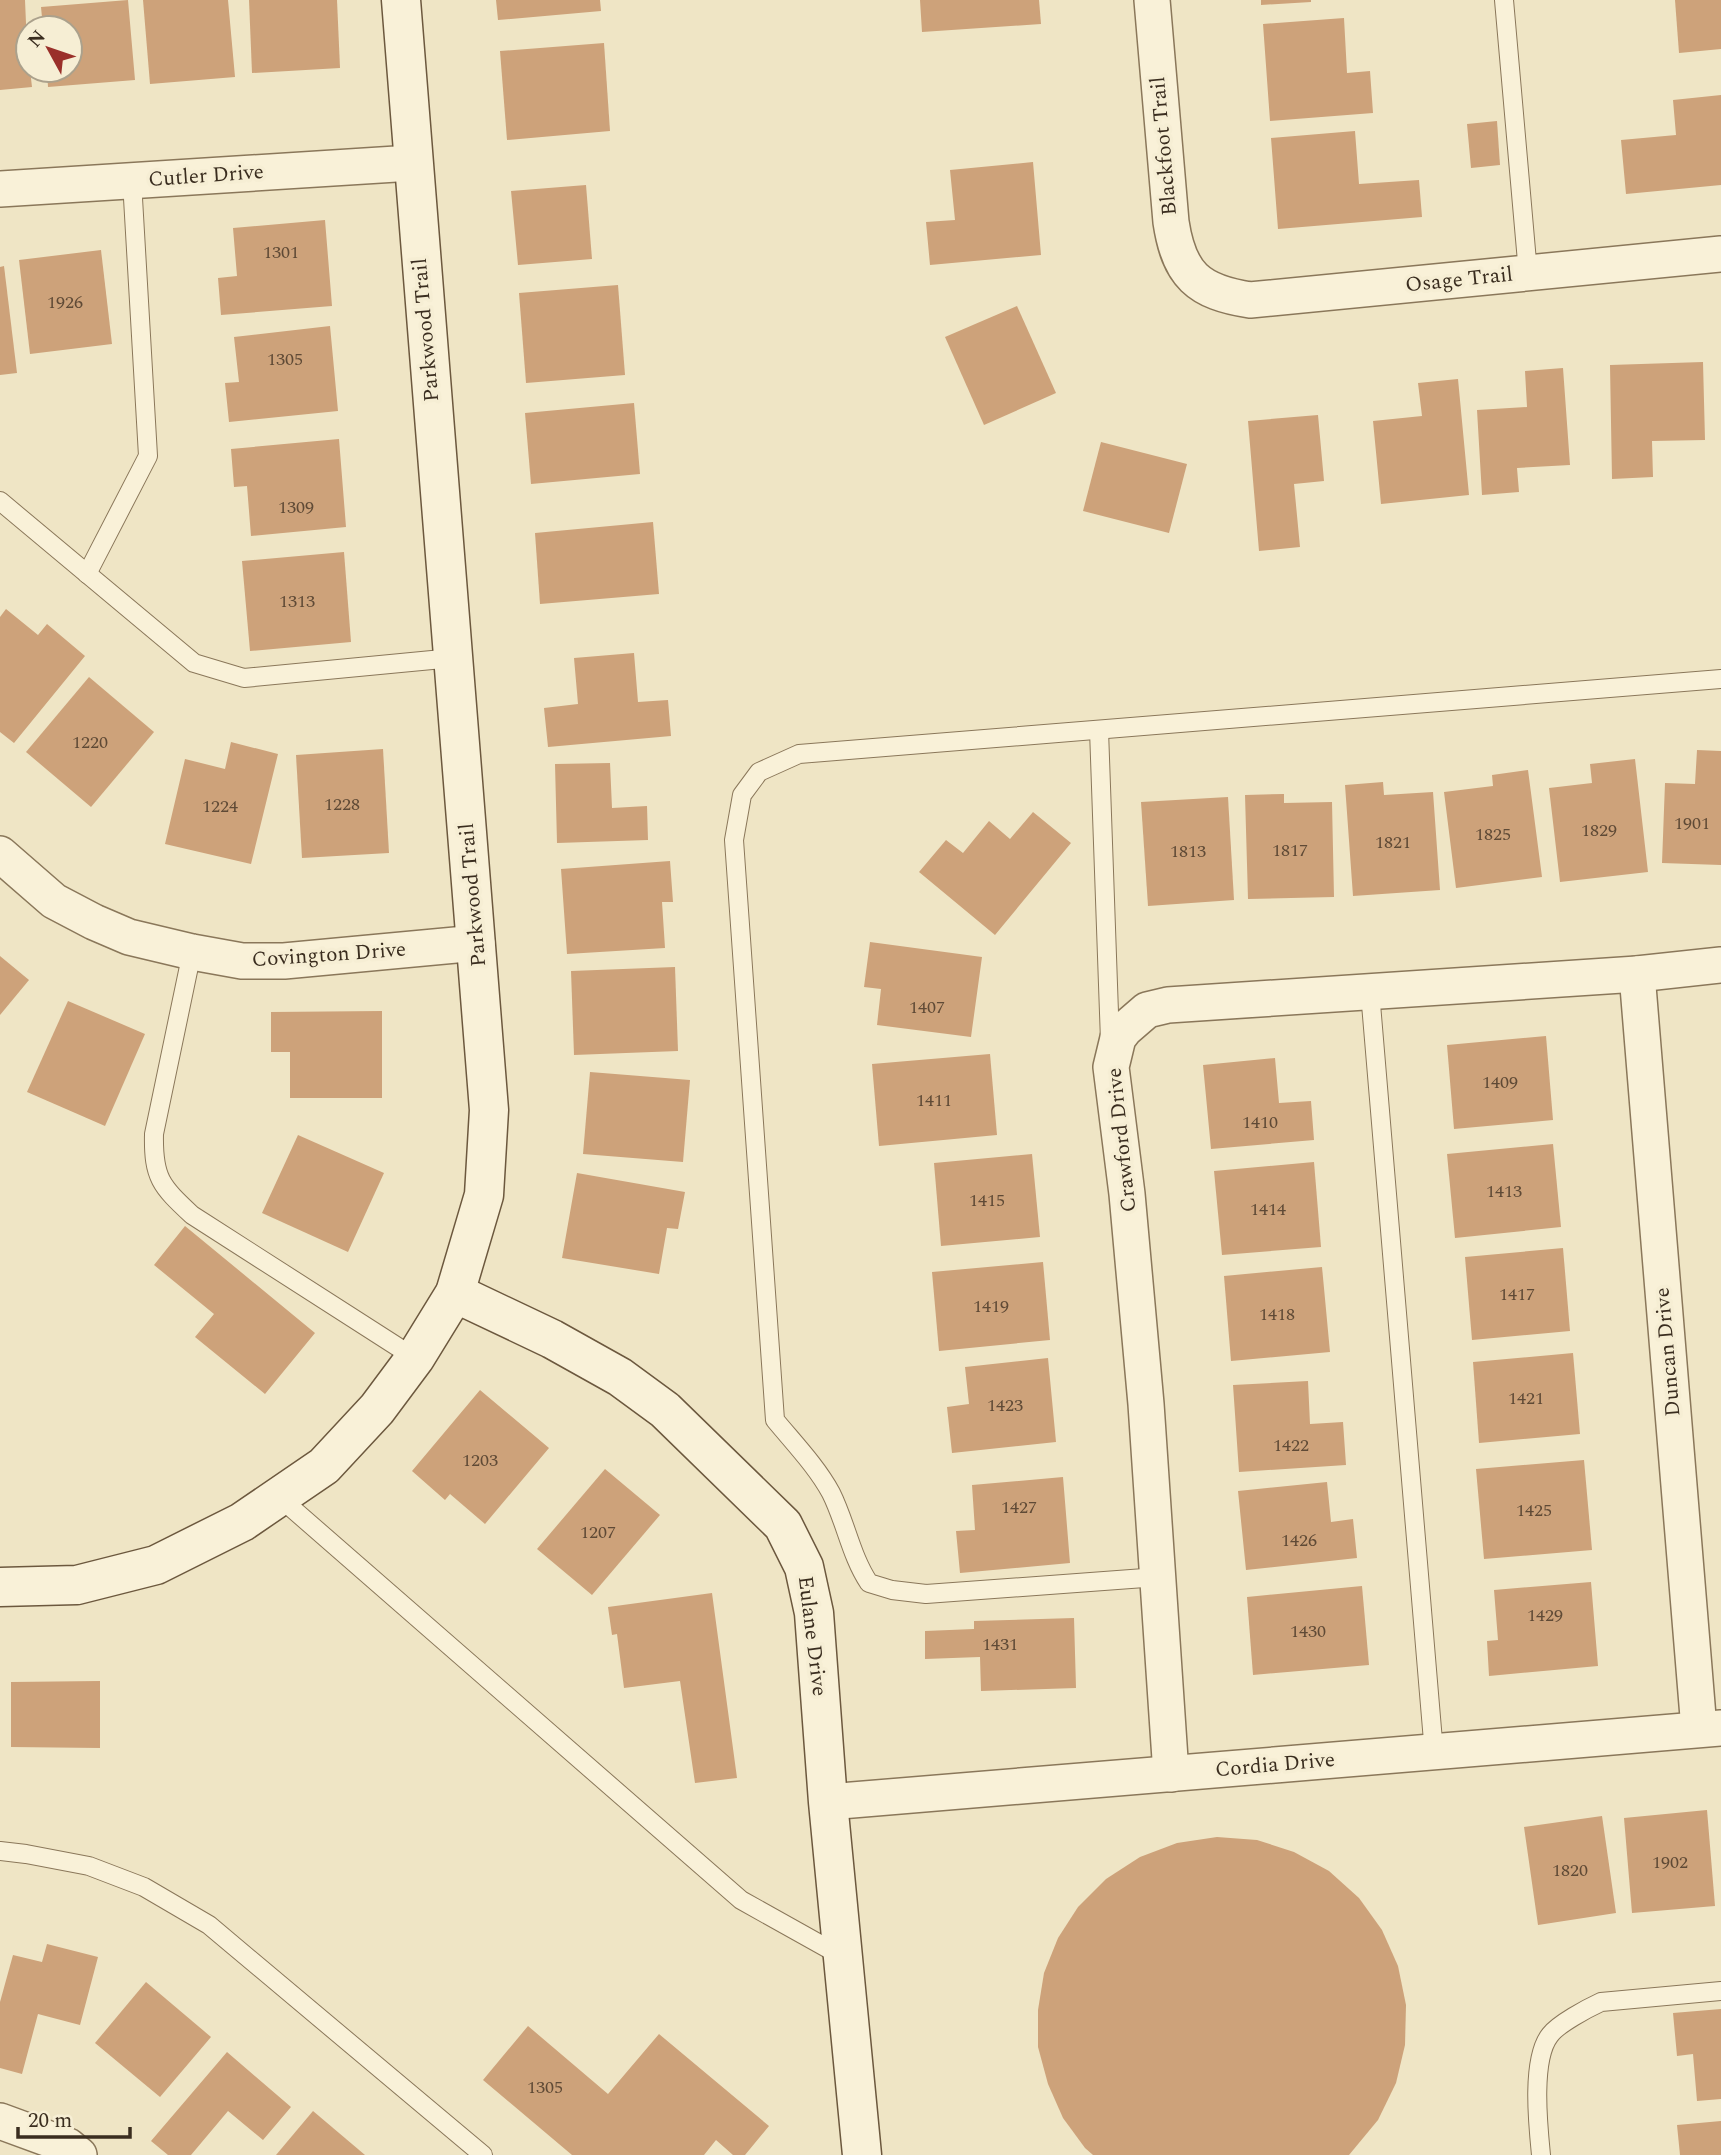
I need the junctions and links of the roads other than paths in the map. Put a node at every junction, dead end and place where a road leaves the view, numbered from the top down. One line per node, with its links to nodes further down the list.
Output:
1 (401, 0): 4 (street, Parkwood Trail)
2 (1152, 0): 9 (street, Blackfoot Trail)
3 (1504, 0): 8 (lane)
4 (412, 163): 5 (street, Cutler Drive); 12 (street, Parkwood Trail)
5 (132, 181): 6 (street, Cutler Drive); 11 (lane)
6 (0, 189)
7 (1721, 254): 8 (street, Osage Trail)
8 (1528, 273): 9 (street, Osage Trail)
9 (1199, 284)
10 (0, 501): 11 (lane)
11 (87, 574): 12 (lane)
12 (453, 658): 16 (street, Parkwood Trail)
13 (1721, 679): 14 (lane)
14 (1099, 730): 21 (lane); 25 (lane)
15 (0, 854): 17 (street, Covington Drive)
16 (477, 943): 17 (street, Covington Drive); 22 (street, Parkwood Trail)
17 (191, 952): 23 (lane)
18 (1721, 965): 19 (street, Crawford Drive)
19 (1637, 974): 20 (street, Crawford Drive); 27 (street, Duncan Drive)
20 (1370, 992): 21 (street, Crawford Drive); 28 (lane)
21 (1111, 1067): 25 (street, Crawford Drive)
22 (455, 1293): 23 (street, Parkwood Trail); 30 (street, Eulane Drive)
23 (415, 1358): 24 (street, Parkwood Trail)
24 (279, 1497): 26 (street, Parkwood Trail); 32 (lane)
25 (1158, 1577): 29 (street, Crawford Drive)
26 (0, 1587)
27 (1710, 1729): 28 (street, Cordia Drive)
28 (1434, 1753): 29 (street, Cordia Drive)
29 (1171, 1774): 30 (street, Cordia Drive)
30 (828, 1802): 32 (street, Eulane Drive)
31 (0, 1851): 36 (lane)
32 (843, 1957): 37 (street, Eulane Drive)
33 (1721, 1991): 38 (lane)
34 (0, 2121): 35 (street)
35 (79, 2155)
36 (483, 2155)
37 (862, 2155)
38 (1541, 2155)

